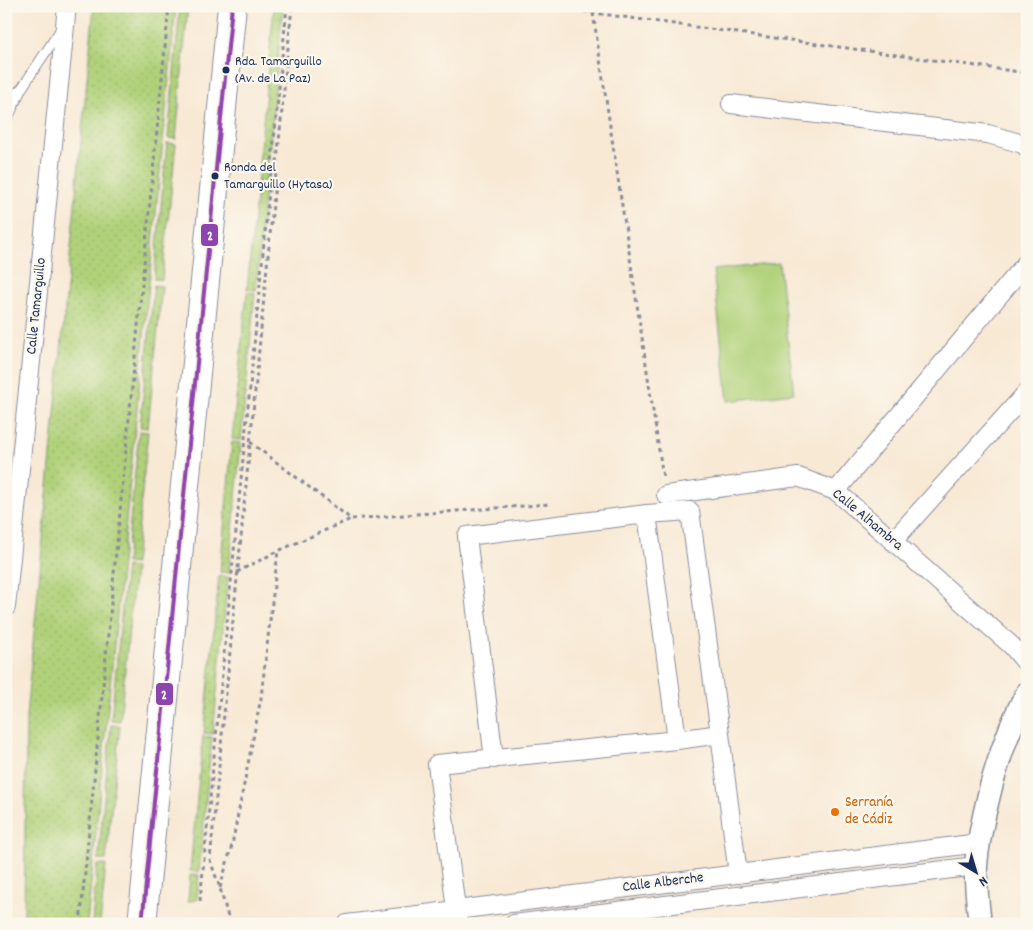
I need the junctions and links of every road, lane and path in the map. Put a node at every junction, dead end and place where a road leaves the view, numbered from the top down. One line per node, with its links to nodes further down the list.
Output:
1 (169, 6): 38 (path)
2 (232, 6): 39 (main road)
3 (287, 6): 36 (path)
4 (292, 6): 16 (path)
5 (544, 6): 6 (path)
6 (593, 13): 8 (path); 18 (path)
7 (66, 14): 9 (lane); 24 (street, Calle Tamarguillo)
8 (1027, 73)
9 (22, 88): 10 (lane); 12 (lane)
10 (6, 102)
11 (731, 104): 13 (street)
12 (6, 122)
13 (1027, 148)
14 (1027, 262): 17 (street)
15 (1027, 392): 22 (street)
16 (250, 442): 21 (path); 25 (path)
17 (836, 490): 18 (street, Calle Alhambra); 22 (street, Calle Alhambra)
18 (666, 495)
19 (558, 503): 21 (path)
20 (647, 514): 29 (street); 30 (street); 31 (street)
21 (351, 519): 23 (path)
22 (893, 541): 27 (street, Calle Alhambra)
23 (278, 552): 25 (path); 35 (path)
24 (8, 569): 26 (street, Calle Tamarguillo)
25 (237, 572): 35 (path)
26 (6, 607)
27 (1027, 664)
28 (1027, 693): 32 (street)
29 (720, 734): 30 (street); 34 (street)
30 (677, 740): 31 (street)
31 (494, 759): 37 (street)
32 (979, 843): 33 (street); 34 (street, Calle Alberche)
33 (976, 866): 42 (street, Calle Alberche); 43 (street)
34 (738, 874): 37 (street, Calle Alberche)
35 (220, 888): 40 (path)
36 (200, 901)
37 (457, 917): 41 (street, Calle Alberche)
38 (80, 924)
39 (142, 924)
40 (230, 924)
41 (347, 924)
42 (514, 924)
43 (980, 924)

